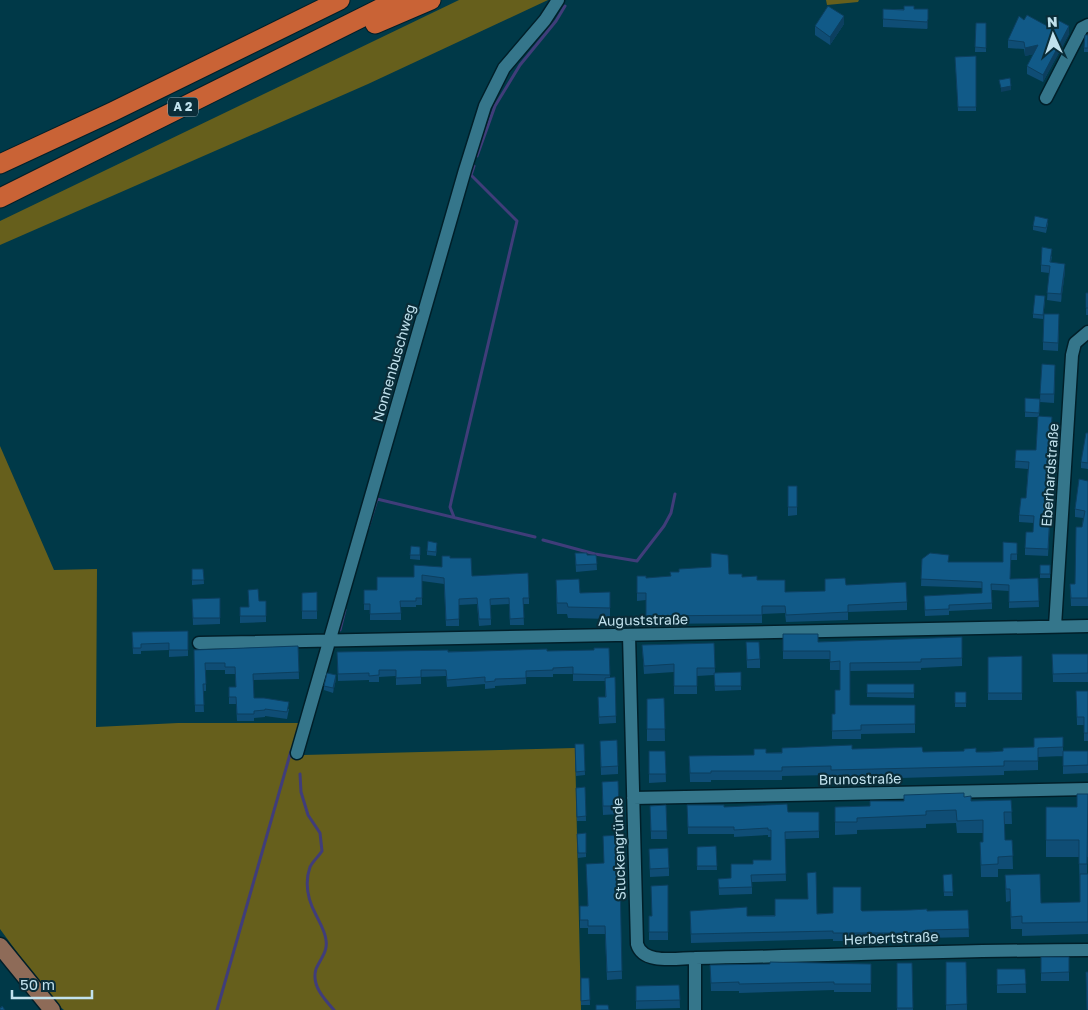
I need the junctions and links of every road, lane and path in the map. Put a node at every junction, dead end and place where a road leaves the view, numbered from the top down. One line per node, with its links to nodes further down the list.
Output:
1 (312, 0): 9 (highway)
2 (340, 0): 9 (highway, A 2)
3 (397, 0): 7 (highway, A 2)
4 (432, 0): 7 (highway)
5 (558, 0): 16 (street, Nonnenbuschweg)
6 (1088, 25): 8 (street)
7 (334, 32): 11 (highway, A 2)
8 (1046, 98)
9 (112, 112): 10 (highway, A 2)
10 (0, 164)
11 (0, 198)
12 (1088, 332): 13 (street, Eberhardstraße)
13 (1055, 626): 14 (street, Auguststraße); 15 (street, Auguststraße)
14 (1088, 626)
15 (629, 635): 16 (street, Auguststraße); 20 (street, Stuckengründe)
16 (330, 640): 17 (street, Auguststraße); 18 (street, Nonnenbuschweg)
17 (199, 643)
18 (297, 753)
19 (1088, 789): 20 (street, Brunostraße)
20 (633, 798): 23 (street, Stuckengründe)
21 (0, 946): 24 (main road)
22 (1088, 950): 23 (street, Herbertstraße)
23 (694, 958): 25 (street)
24 (52, 1010)
25 (695, 1010)

